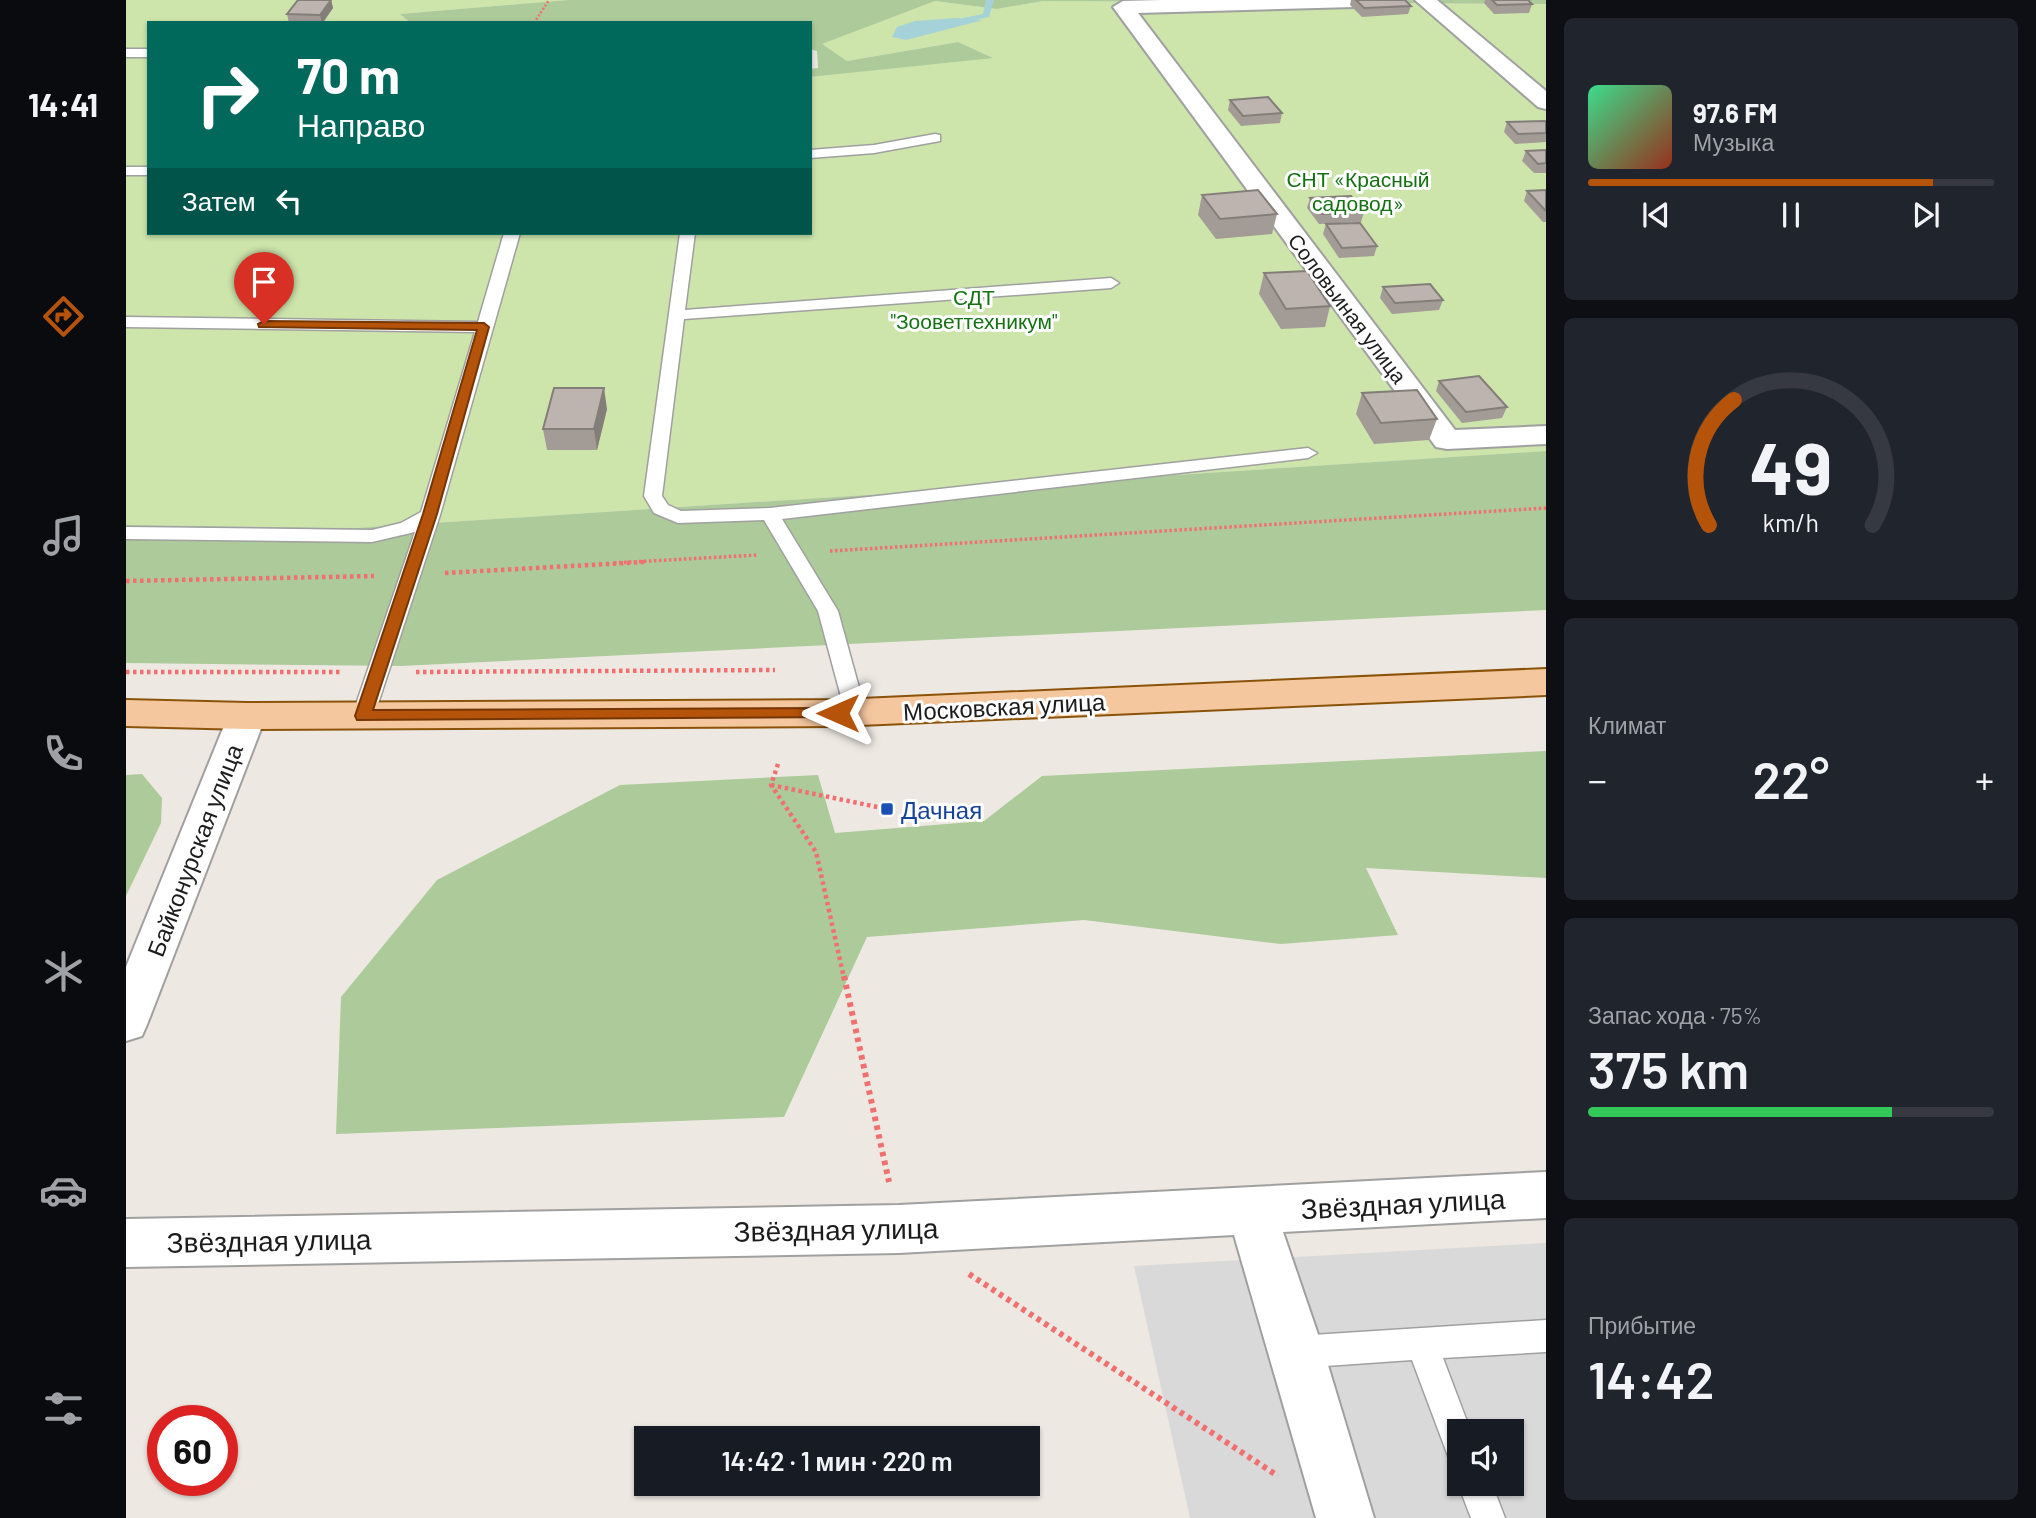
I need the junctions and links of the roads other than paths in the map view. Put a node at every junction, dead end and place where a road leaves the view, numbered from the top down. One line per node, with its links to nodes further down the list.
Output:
1 (1392, 0): 16 (street, Соловьиная улица)
2 (1425, 0): 5 (street)
3 (126, 53): 4 (lane)
4 (147, 53)
5 (1546, 102)
6 (935, 138): 7 (lane)
7 (812, 154)
8 (126, 171): 9 (lane)
9 (147, 171)
10 (511, 235): 15 (lane)
11 (687, 235): 13 (lane)
12 (1111, 283): 13 (lane)
13 (677, 315): 19 (lane)
14 (126, 323): 15 (lane)
15 (484, 327): 18 (lane)
16 (1546, 435)
17 (1308, 453): 19 (lane)
18 (430, 514): 20 (lane); 25 (lane)
19 (770, 514): 23 (lane)
20 (126, 533)
21 (1546, 682): 23 (main road, Московская улица)
22 (126, 713): 24 (main road, Московская улица)
23 (855, 713): 25 (main road, Московская улица)
24 (247, 716): 25 (main road, Московская улица); 26 (street, Байконурская улица)
25 (363, 716)
26 (126, 1022)
27 (1546, 1195): 28 (street, Звёздная улица)
28 (1251, 1211): 29 (street, Звёздная улица); 32 (street)
29 (126, 1243)
30 (1546, 1336): 31 (lane)
31 (1421, 1343): 32 (lane); 33 (lane)
32 (1297, 1352): 35 (street)
33 (1450, 1419)
34 (1480, 1496): 36 (lane)
35 (1345, 1518)
36 (1488, 1518)

